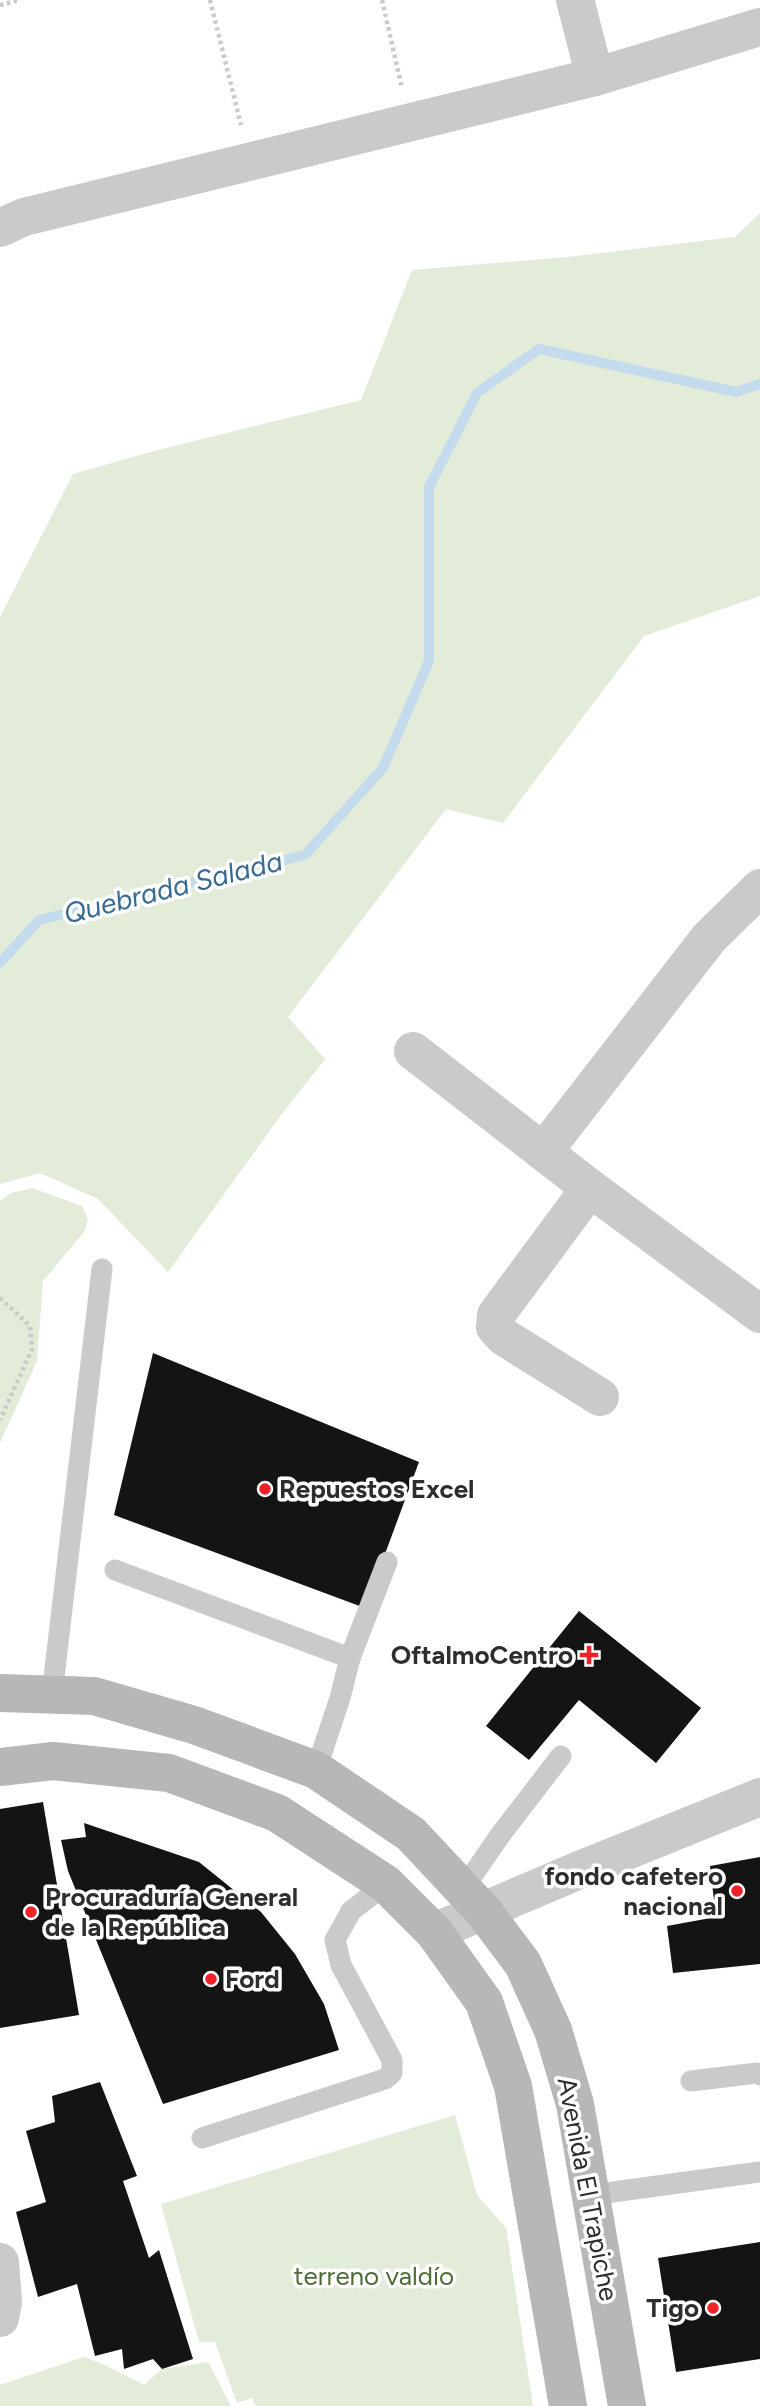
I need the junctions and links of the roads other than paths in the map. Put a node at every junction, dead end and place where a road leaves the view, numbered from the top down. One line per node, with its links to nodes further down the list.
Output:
1 (575, 0): 3 (street)
2 (760, 27): 3 (street)
3 (594, 77): 4 (street)
4 (0, 228)
5 (760, 888): 7 (street)
6 (413, 1051): 7 (street)
7 (544, 1150): 8 (street)
8 (590, 1188): 10 (street); 11 (street)
9 (102, 1269): 16 (lane)
10 (760, 1314)
11 (600, 1397)
12 (387, 1562): 14 (lane)
13 (115, 1570): 14 (lane)
14 (350, 1658): 19 (lane)
15 (0, 1693): 16 (main road, Avenida El Trapiche)
16 (52, 1694): 19 (main road, Avenida El Trapiche)
17 (561, 1756): 22 (lane)
18 (0, 1767): 21 (main road, Avenida El Trapiche)
19 (316, 1770): 22 (main road, Avenida El Trapiche)
20 (760, 1797): 22 (street)
21 (386, 1884): 23 (main road, Avenida El Trapiche); 26 (lane)
22 (474, 1900): 23 (street); 28 (main road, Avenida El Trapiche)
23 (434, 1933): 31 (main road, Avenida El Trapiche)
24 (760, 2075): 25 (lane)
25 (691, 2081)
26 (202, 2138)
27 (760, 2172): 28 (lane)
28 (591, 2195): 32 (main road, Avenida El Trapiche)
29 (0, 2262): 30 (street)
30 (0, 2318)
31 (568, 2406)
32 (628, 2406)

